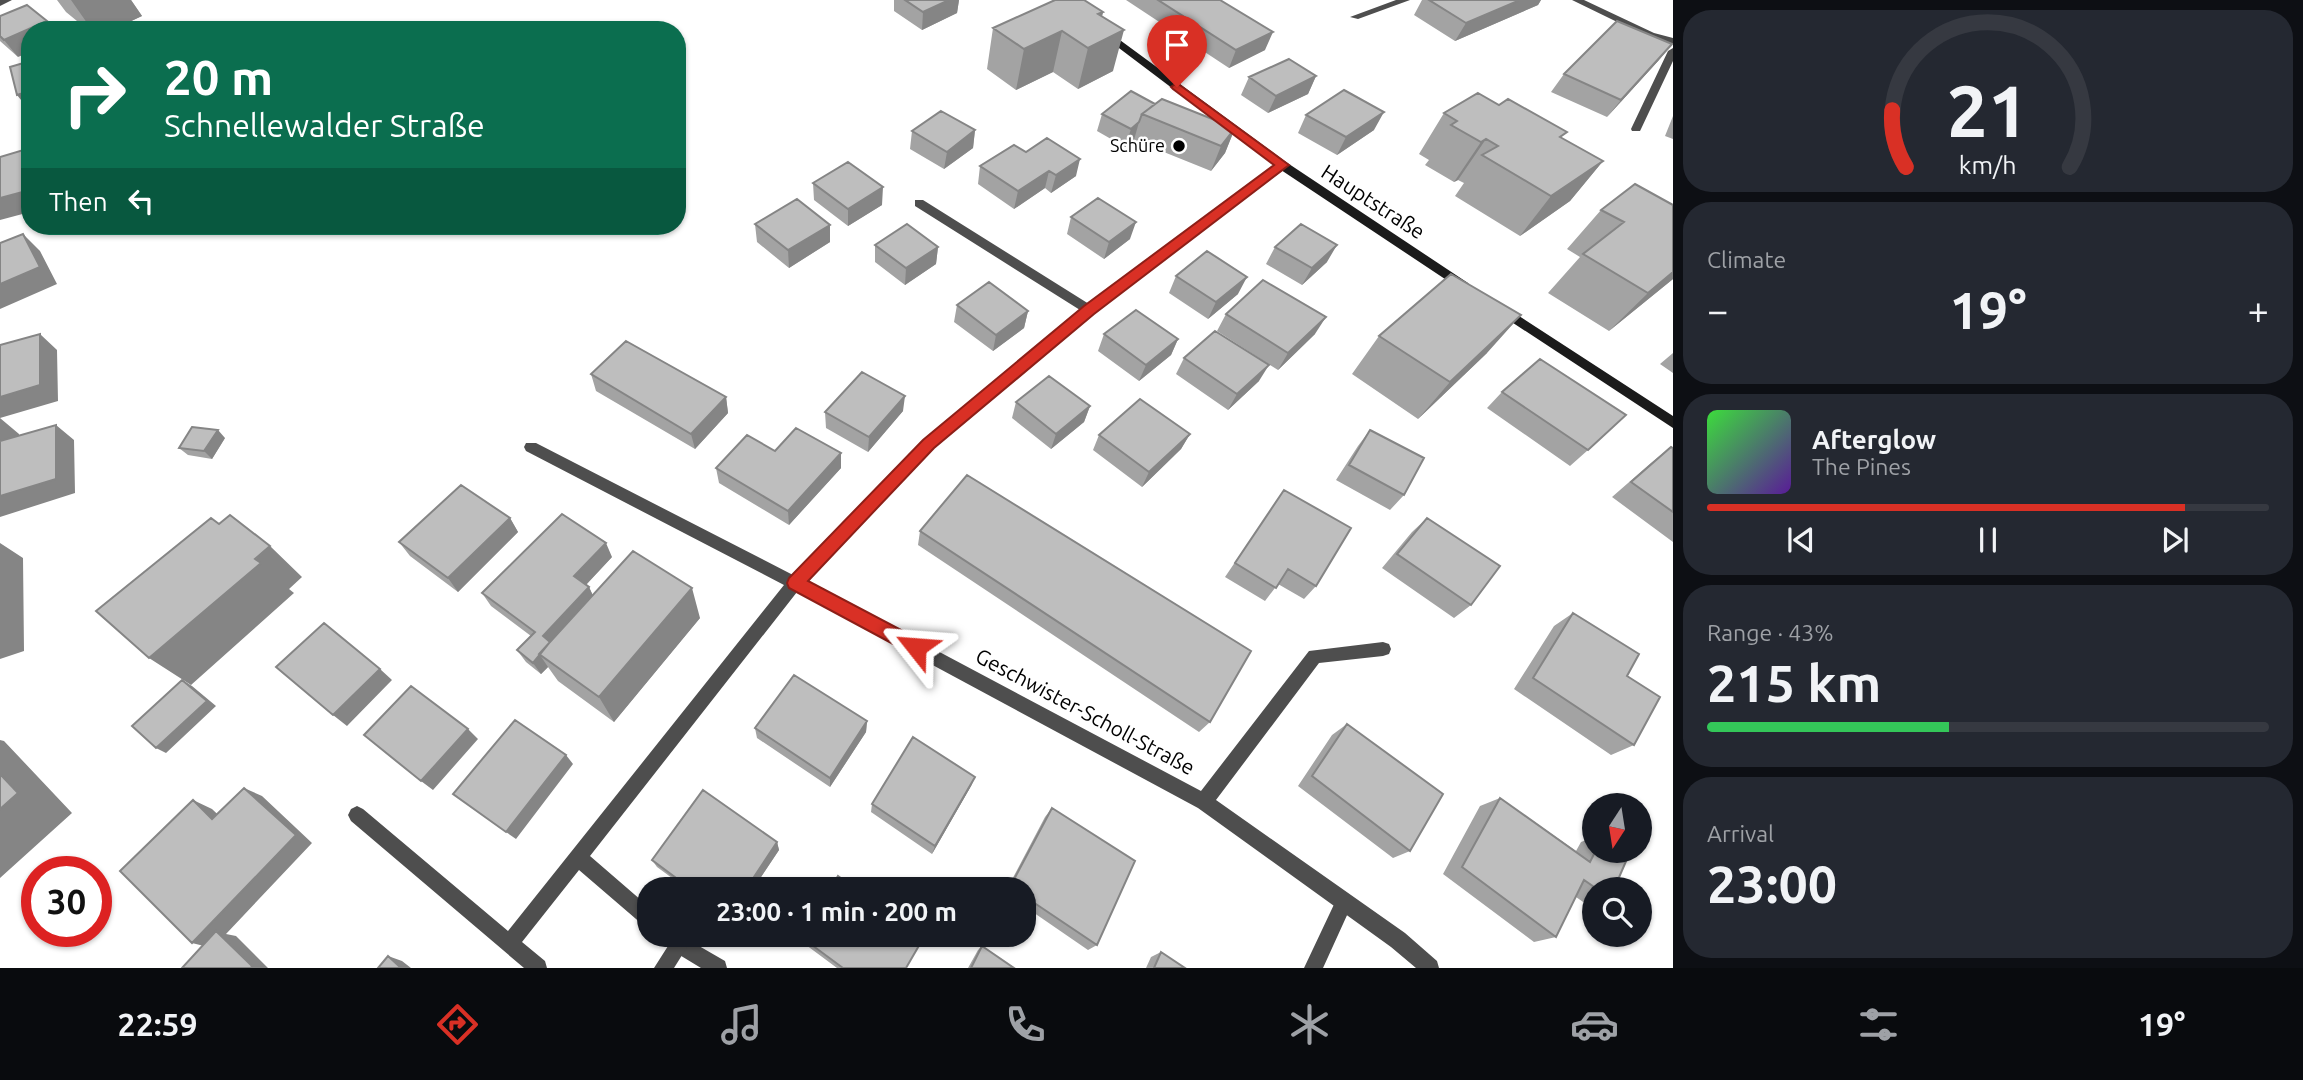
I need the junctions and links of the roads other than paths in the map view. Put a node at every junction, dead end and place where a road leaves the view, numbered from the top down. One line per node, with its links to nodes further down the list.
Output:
1 (7, 0): 4 (street)
2 (1405, 0): 5 (street)
3 (1577, 0): 7 (street)
4 (0, 3)
5 (1355, 18)
6 (1093, 25): 10 (main road, Hauptstraße)
7 (1673, 41)
8 (1673, 51): 9 (street)
9 (1636, 129)
10 (1282, 165): 12 (main road, Hauptstraße); 14 (street)
11 (919, 203): 14 (street)
12 (1475, 292)
13 (1486, 300): 15 (main road)
14 (1089, 310): 17 (street)
15 (1673, 423)
16 (531, 447): 17 (street, Geschwister-Scholl-Straße)
17 (795, 583): 19 (street, Geschwister-Scholl-Straße); 21 (street)
18 (1383, 649): 19 (street, Geschwister-Scholl-Straße)
19 (1204, 802): 22 (street, Geschwister-Scholl-Straße)
20 (357, 815): 24 (street)
21 (577, 857): 23 (street); 24 (street)
22 (1344, 902): 30 (street); 31 (street, Geschwister-Scholl-Straße)
23 (637, 909)
24 (510, 943): 27 (street)
25 (671, 947): 28 (street)
26 (686, 947): 29 (street)
27 (538, 968)
28 (663, 968)
29 (718, 968)
30 (1313, 968)
31 (1430, 968)

